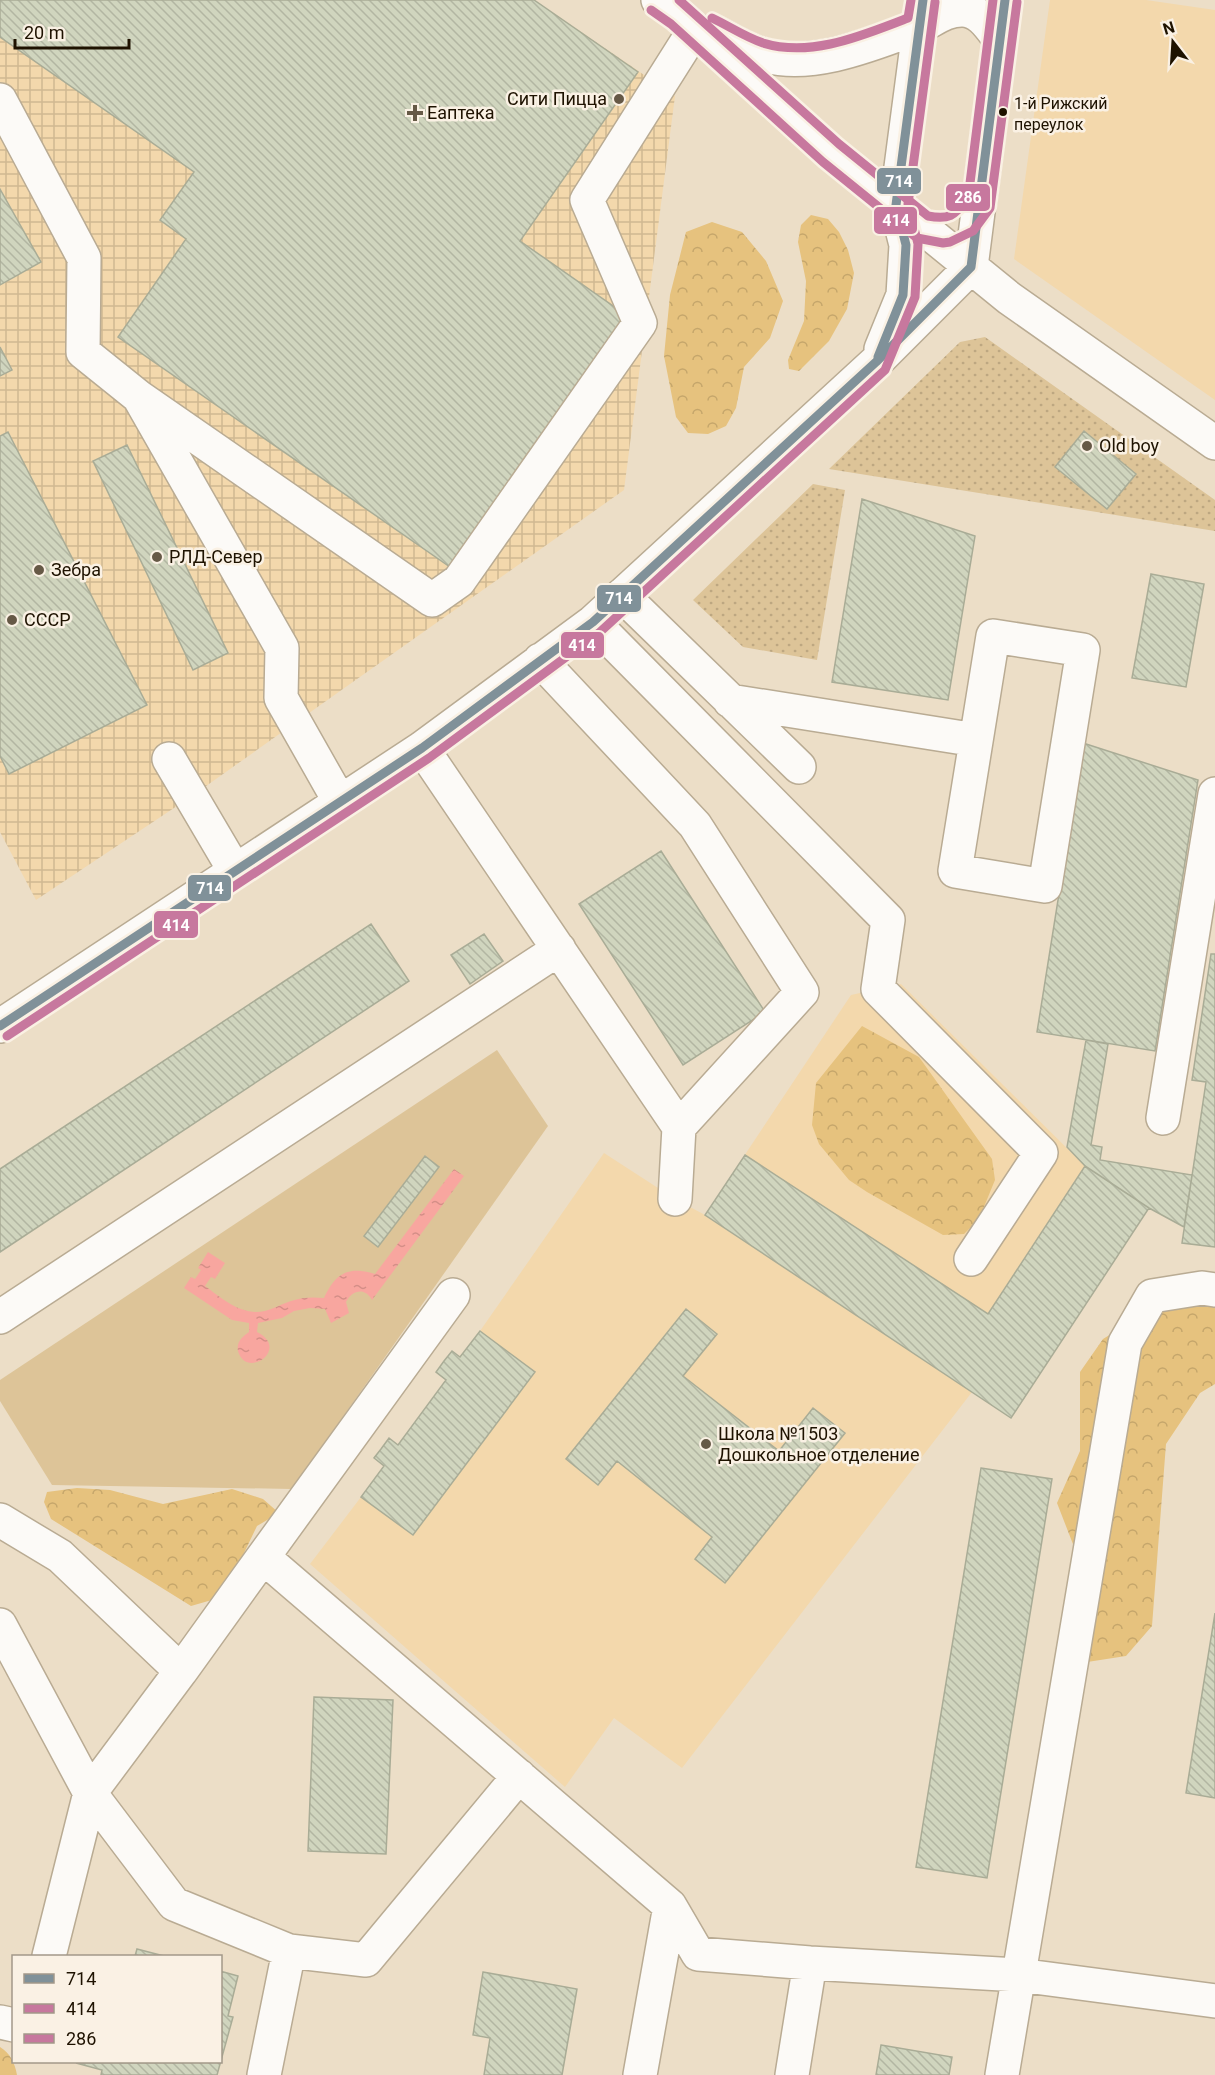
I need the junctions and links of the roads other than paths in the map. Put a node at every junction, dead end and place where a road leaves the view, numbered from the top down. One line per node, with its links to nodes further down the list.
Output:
1 (1005, 0): 4 (street)
2 (935, 10): 3 (street); 4 (street); 7 (street)
3 (677, 15): 7 (street); 11 (street)
4 (1000, 40): 6 (street)
5 (0, 100): 11 (street)
6 (979, 204): 8 (street); 9 (street)
7 (896, 205): 8 (street); 10 (street)
8 (923, 227): 9 (street)
9 (971, 267): 10 (street); 12 (street)
10 (876, 362): 13 (street)
11 (140, 397): 22 (street)
12 (1215, 443)
13 (622, 595): 14 (street); 16 (street)
14 (592, 622): 15 (street); 29 (street)
15 (540, 660): 18 (street); 27 (street)
16 (729, 701): 17 (street); 20 (street)
17 (976, 740): 17 (street)
18 (422, 748): 22 (street); 24 (street)
19 (169, 759): 23 (street)
20 (799, 767)
21 (1215, 794): 26 (street)
22 (340, 802): 23 (street)
23 (235, 871): 25 (street)
24 (559, 950): 27 (street); 32 (street)
25 (0, 1026)
26 (1163, 1118)
27 (679, 1127): 28 (street)
28 (675, 1198)
29 (971, 1259)
30 (1215, 1290): 43 (street)
31 (453, 1295): 34 (street)
32 (0, 1317)
33 (0, 1520): 36 (street)
34 (263, 1557): 36 (street); 37 (street)
35 (0, 1625): 38 (street)
36 (181, 1671): 38 (street)
37 (519, 1776): 39 (street); 40 (street)
38 (90, 1792): 40 (street); 41 (street)
39 (670, 1906): 42 (street); 46 (street)
40 (289, 1950): 45 (street)
41 (49, 1955)
42 (810, 1963): 43 (street); 47 (street)
43 (1019, 1975): 44 (street); 48 (street)
44 (1215, 2001)
45 (264, 2075)
46 (640, 2075)
47 (792, 2075)
48 (1002, 2075)

